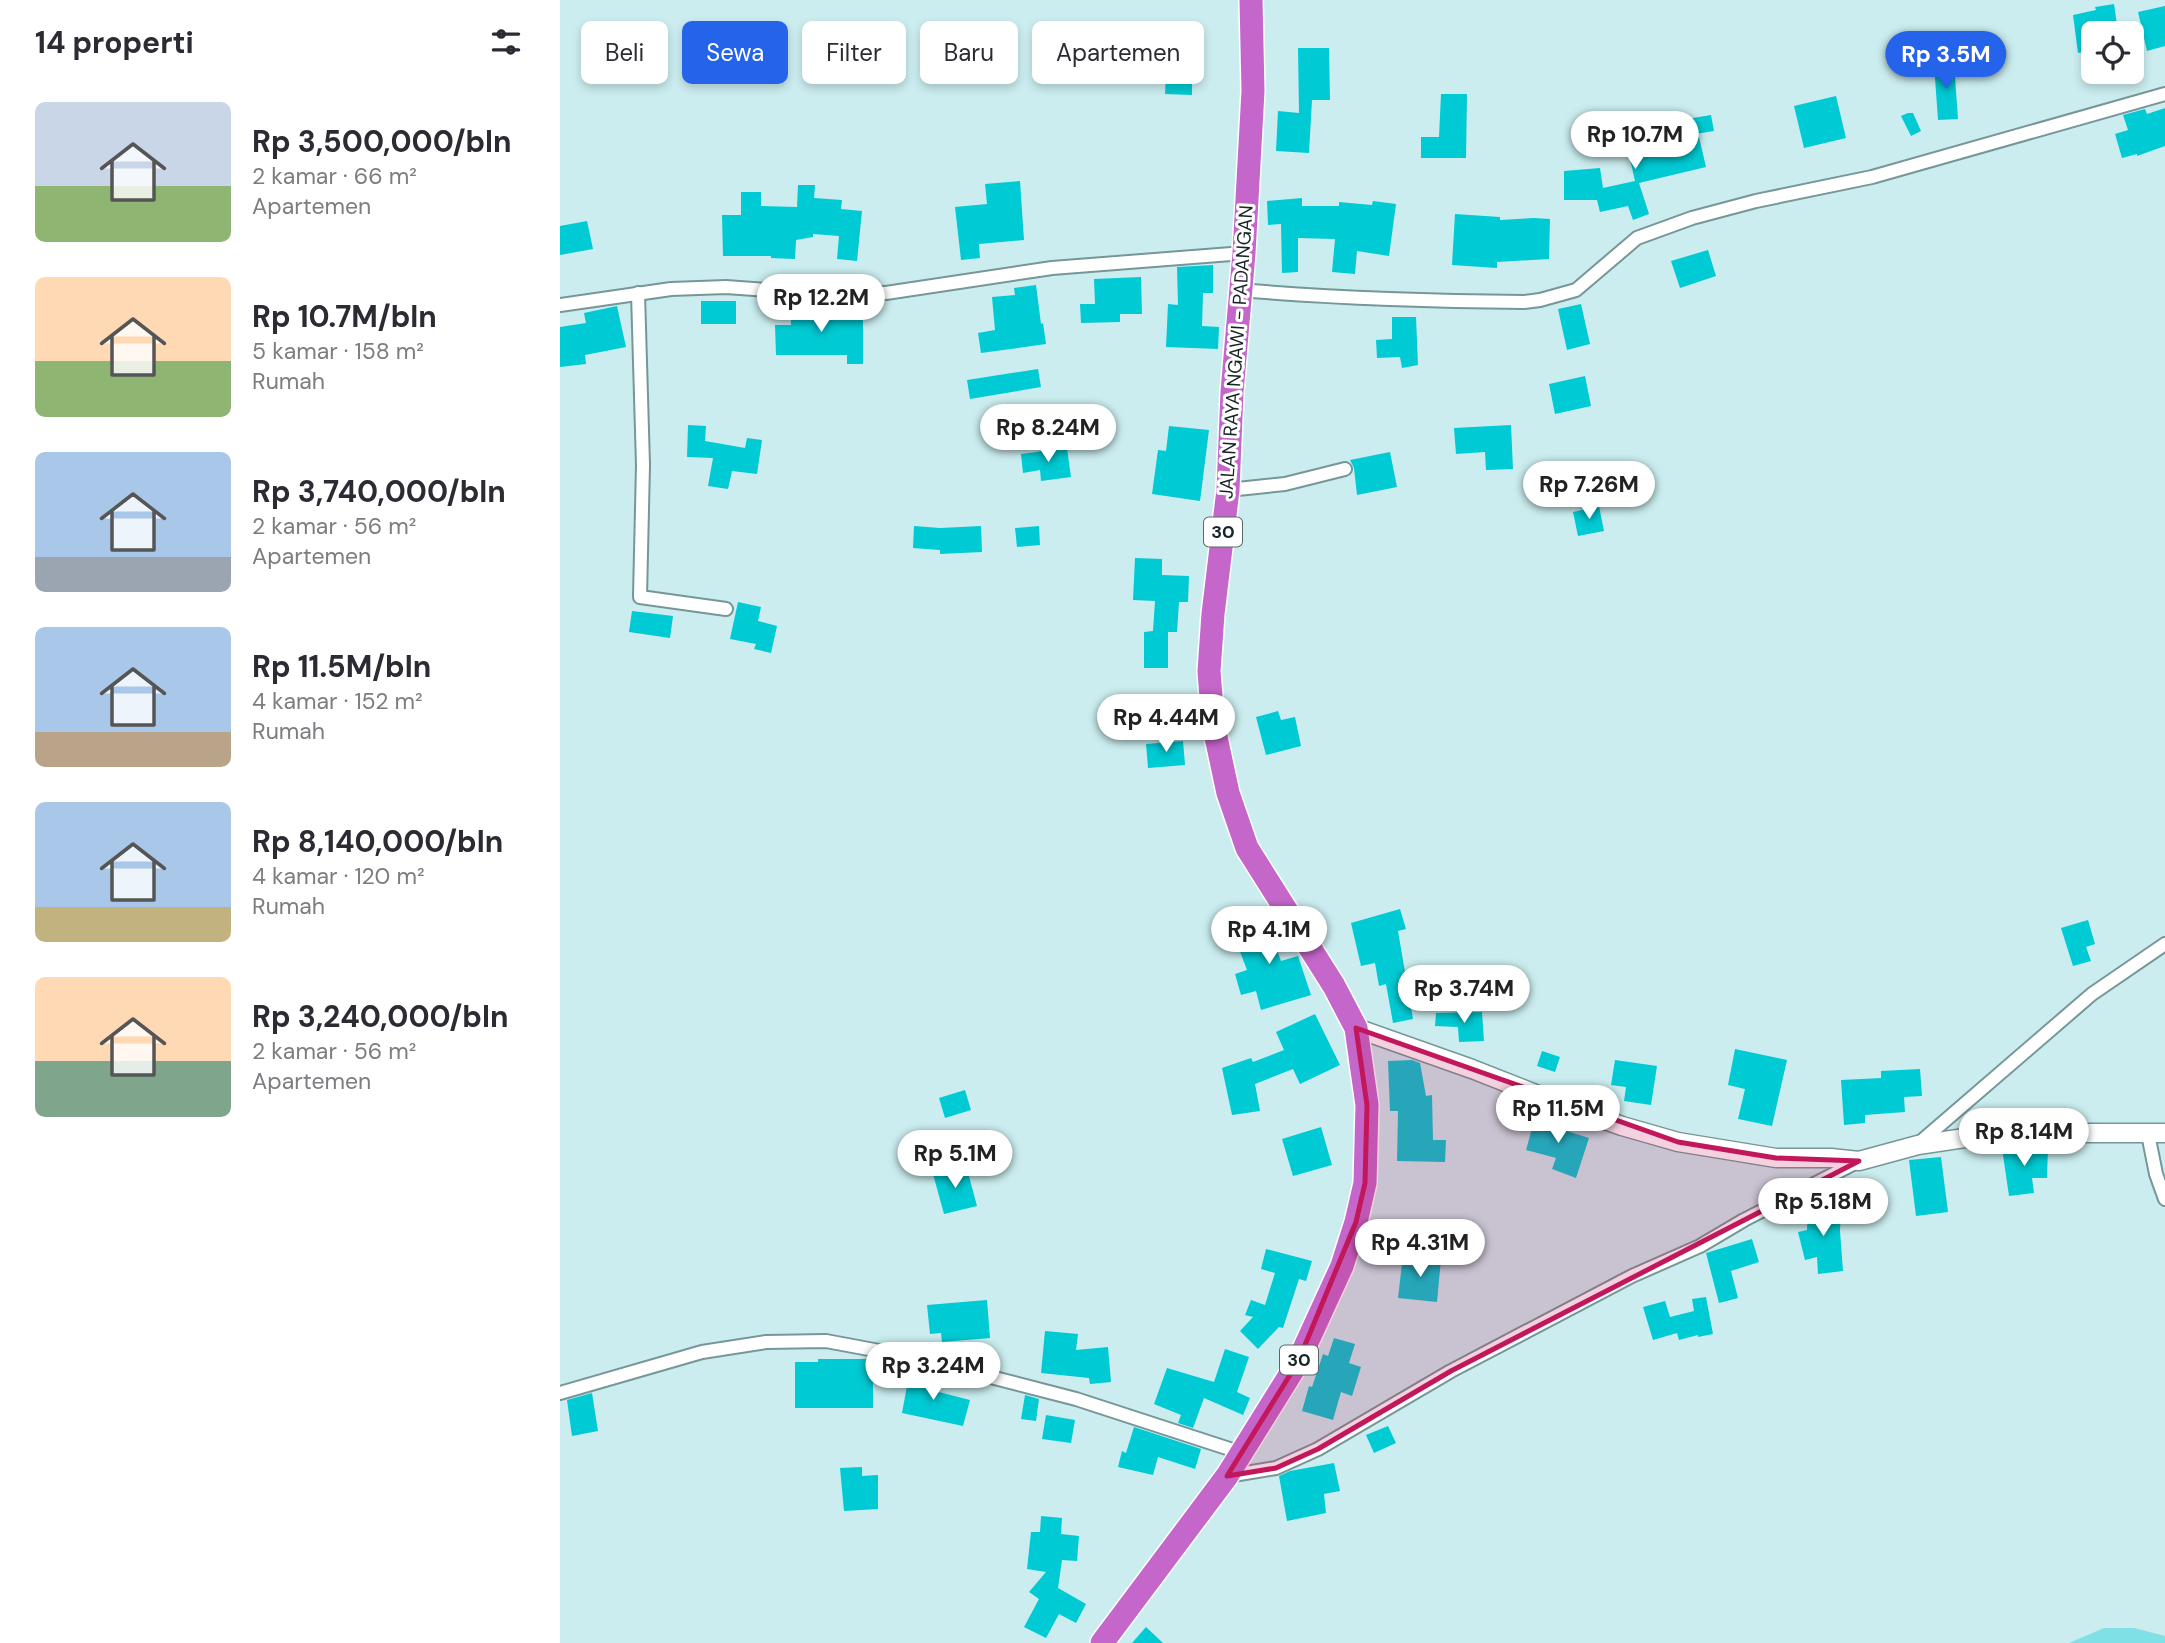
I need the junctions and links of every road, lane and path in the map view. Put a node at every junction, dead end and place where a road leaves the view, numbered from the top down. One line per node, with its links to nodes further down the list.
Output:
1 (1251, 0): 3 (highway, JALAN RAYA NGAWI - PADANGAN / 30)
2 (2165, 94): 4 (street)
3 (1244, 253): 4 (highway, JALAN RAYA NGAWI - PADANGAN / 30); 5 (street)
4 (1240, 290): 8 (highway, JALAN RAYA NGAWI - PADANGAN / 30)
5 (638, 293): 6 (street); 9 (street)
6 (560, 305)
7 (1345, 469): 8 (street)
8 (1228, 491): 11 (highway, JALAN RAYA NGAWI - PADANGAN / 30)
9 (726, 610)
10 (2165, 944): 13 (street)
11 (1356, 1028): 14 (street); 17 (highway, JALAN RAYA NGAWI - PADANGAN / 30)
12 (2156, 1134): 13 (street); 15 (street)
13 (1918, 1144): 14 (street)
14 (1859, 1161): 18 (street)
15 (2165, 1199)
16 (560, 1393): 17 (street)
17 (1242, 1453): 18 (highway, JALAN RAYA NGAWI - PADANGAN / 30)
18 (1227, 1476): 19 (highway, JALAN RAYA NGAWI - PADANGAN / 30)
19 (1102, 1643)

